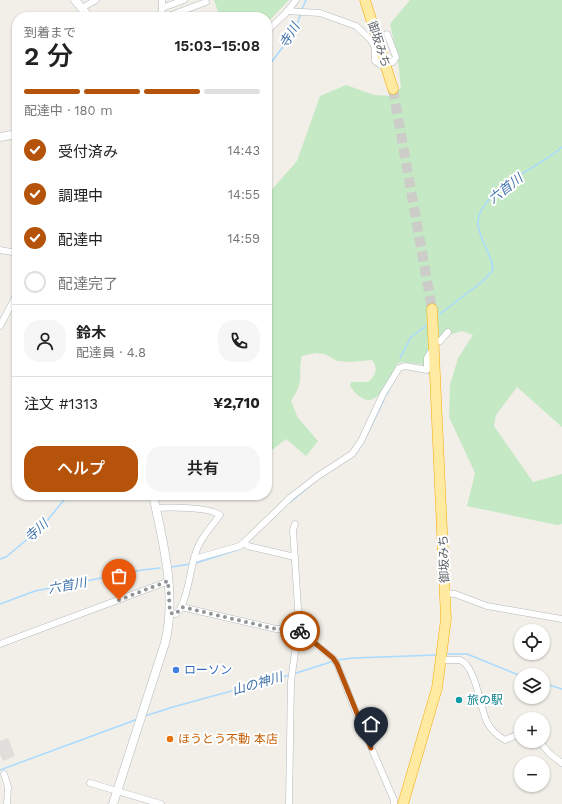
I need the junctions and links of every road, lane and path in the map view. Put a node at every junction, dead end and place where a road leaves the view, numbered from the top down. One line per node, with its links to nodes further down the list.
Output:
1 (75, 0): 8 (street)
2 (96, 0): 8 (street)
3 (162, 0): 9 (street)
4 (184, 0): 9 (street)
5 (296, 0): 10 (street)
6 (365, 0): 16 (highway, 御坂みち)
7 (206, 2): 13 (street)
8 (82, 8): 11 (street)
9 (162, 8): 12 (street)
10 (287, 11): 14 (street); 16 (street)
11 (85, 12)
12 (160, 12)
13 (179, 12)
14 (272, 26)
15 (387, 34): 16 (street)
16 (386, 64): 17 (highway, 御坂みち)
17 (393, 89)
18 (12, 135): 19 (street)
19 (0, 137)
20 (0, 250): 21 (street)
21 (12, 251)
22 (12, 303): 24 (street)
23 (432, 309): 35 (highway, 御坂みち)
24 (0, 326)
25 (448, 332): 26 (street)
26 (440, 341)
27 (430, 353): 31 (street)
28 (154, 500): 29 (street)
29 (156, 508): 33 (street); 34 (street)
30 (295, 524): 32 (street)
31 (244, 543): 32 (street); 33 (street)
32 (295, 557): 39 (street)
33 (194, 559): 36 (street)
34 (168, 581): 37 (street); 40 (street)
35 (446, 593): 38 (street); 41 (highway, 御坂みち)
36 (182, 607): 37 (street); 39 (street)
37 (170, 613): 47 (street)
38 (562, 619)
39 (298, 630): 51 (street); 52 (street)
40 (0, 644)
41 (442, 655): 42 (street); 52 (highway, 御坂みち)
42 (514, 736)
43 (545, 748): 44 (street)
44 (562, 762)
45 (4, 774): 48 (street)
46 (90, 783): 47 (street)
47 (117, 790): 49 (street); 50 (street)
48 (7, 804)
49 (113, 804)
50 (161, 804)
51 (289, 804)
52 (401, 804)

